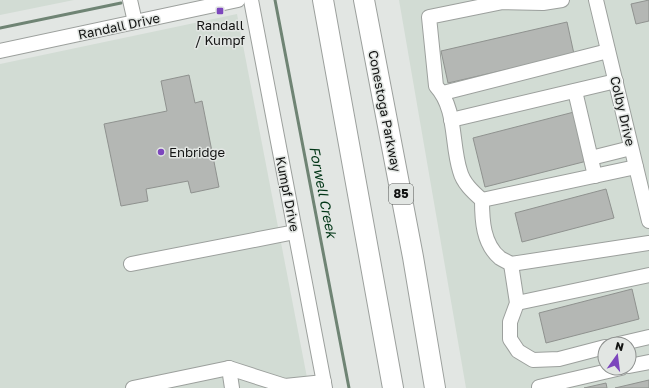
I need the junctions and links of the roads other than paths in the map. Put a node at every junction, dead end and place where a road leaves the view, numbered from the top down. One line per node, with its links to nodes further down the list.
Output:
1 (130, 0): 8 (street)
2 (238, 0): 8 (street, Randall Drive)
3 (251, 0): 21 (street, Kumpf Drive)
4 (323, 0): 39 (highway)
5 (364, 0): 40 (highway, Conestoga Parkway / 85)
6 (562, 0): 13 (street)
7 (596, 0): 10 (street, Colby Drive)
8 (135, 22): 9 (street, Randall Drive)
9 (0, 51)
10 (608, 51): 11 (street, Colby Drive); 13 (street)
11 (616, 81): 12 (street); 15 (street, Colby Drive)
12 (576, 91): 14 (street); 16 (street)
13 (443, 93): 14 (street)
14 (452, 120): 19 (street)
15 (631, 148): 16 (street); 17 (street, Colby Drive)
16 (591, 158): 18 (street)
17 (636, 167): 18 (street); 20 (street, Colby Drive)
18 (595, 176): 19 (street)
19 (482, 200): 24 (street)
20 (649, 221)
21 (295, 232): 23 (street); 34 (street, Kumpf Drive)
22 (649, 242): 24 (street)
23 (131, 264)
24 (511, 264): 26 (street)
25 (649, 275): 26 (street)
26 (517, 302): 29 (street)
27 (649, 337): 28 (street)
28 (637, 340)
29 (597, 349)
30 (649, 362): 31 (street)
31 (637, 364)
32 (229, 368): 35 (street); 37 (street); 38 (street)
33 (597, 374): 36 (street)
34 (325, 385): 35 (street)
35 (285, 387)
36 (539, 387)
37 (133, 388)
38 (232, 388)
39 (393, 388)
40 (435, 388)

